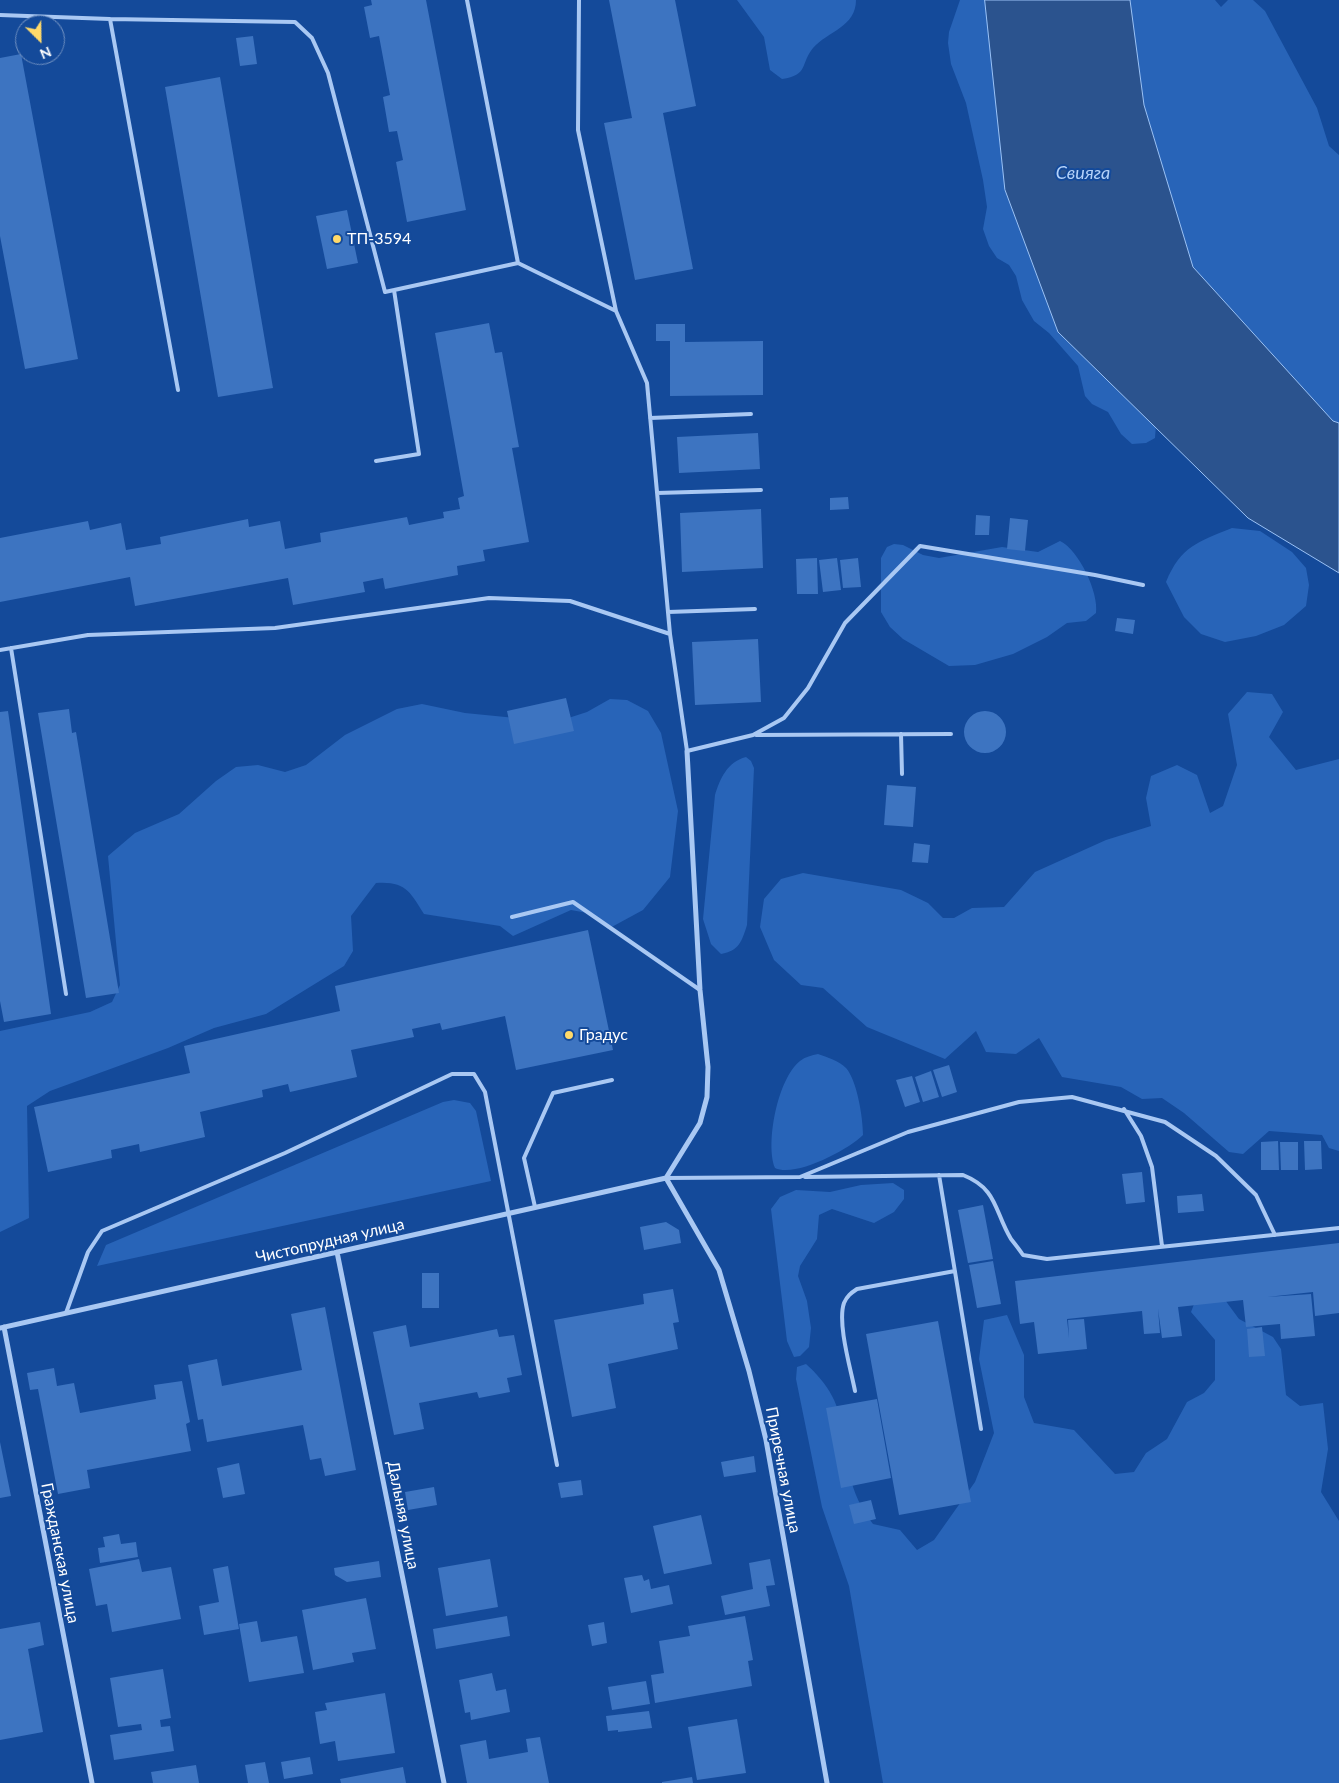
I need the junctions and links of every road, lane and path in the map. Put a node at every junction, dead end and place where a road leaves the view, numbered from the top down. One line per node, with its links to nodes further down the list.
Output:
1 (467, 0): 5 (lane)
2 (579, 0): 7 (lane)
3 (0, 15): 4 (lane)
4 (110, 19): 6 (lane); 8 (lane)
5 (518, 263): 6 (lane); 7 (lane)
6 (394, 290): 11 (lane)
7 (616, 311): 10 (lane)
8 (178, 390)
9 (751, 414): 10 (lane)
10 (650, 418): 13 (lane)
11 (376, 461)
12 (761, 490): 13 (lane)
13 (657, 493): 16 (lane)
14 (1142, 585): 20 (lane)
15 (755, 609): 16 (lane)
16 (668, 612): 17 (lane)
17 (670, 634): 18 (lane); 23 (lane)
18 (11, 648): 19 (lane); 27 (lane)
19 (0, 650)
20 (753, 734): 21 (lane); 23 (lane)
21 (901, 734): 22 (lane); 24 (lane)
22 (951, 734)
23 (687, 751): 26 (street)
24 (902, 774)
25 (512, 916): 26 (lane)
26 (700, 990): 32 (street)
27 (66, 994)
28 (612, 1080): 33 (lane)
29 (1124, 1109): 31 (lane); 36 (lane); 37 (lane)
30 (939, 1175): 31 (lane); 37 (lane); 39 (lane)
31 (800, 1177): 32 (lane)
32 (666, 1178): 33 (street, Чистопрудная улица); 47 (street, Приречная улица)
33 (535, 1207): 34 (street, Чистопрудная улица)
34 (508, 1213): 38 (street, Чистопрудная улица); 40 (lane); 44 (lane)
35 (1339, 1228): 36 (lane)
36 (1275, 1235): 37 (lane)
37 (1162, 1246)
38 (338, 1252): 40 (street, Чистопрудная улица); 46 (street, Дальняя улица)
39 (955, 1271): 42 (lane); 43 (lane)
40 (66, 1313): 41 (street, Чистопрудная улица)
41 (2, 1327): 45 (street, Гражданская улица)
42 (855, 1391)
43 (981, 1428)
44 (557, 1465)
45 (92, 1783)
46 (444, 1783)
47 (828, 1783)

